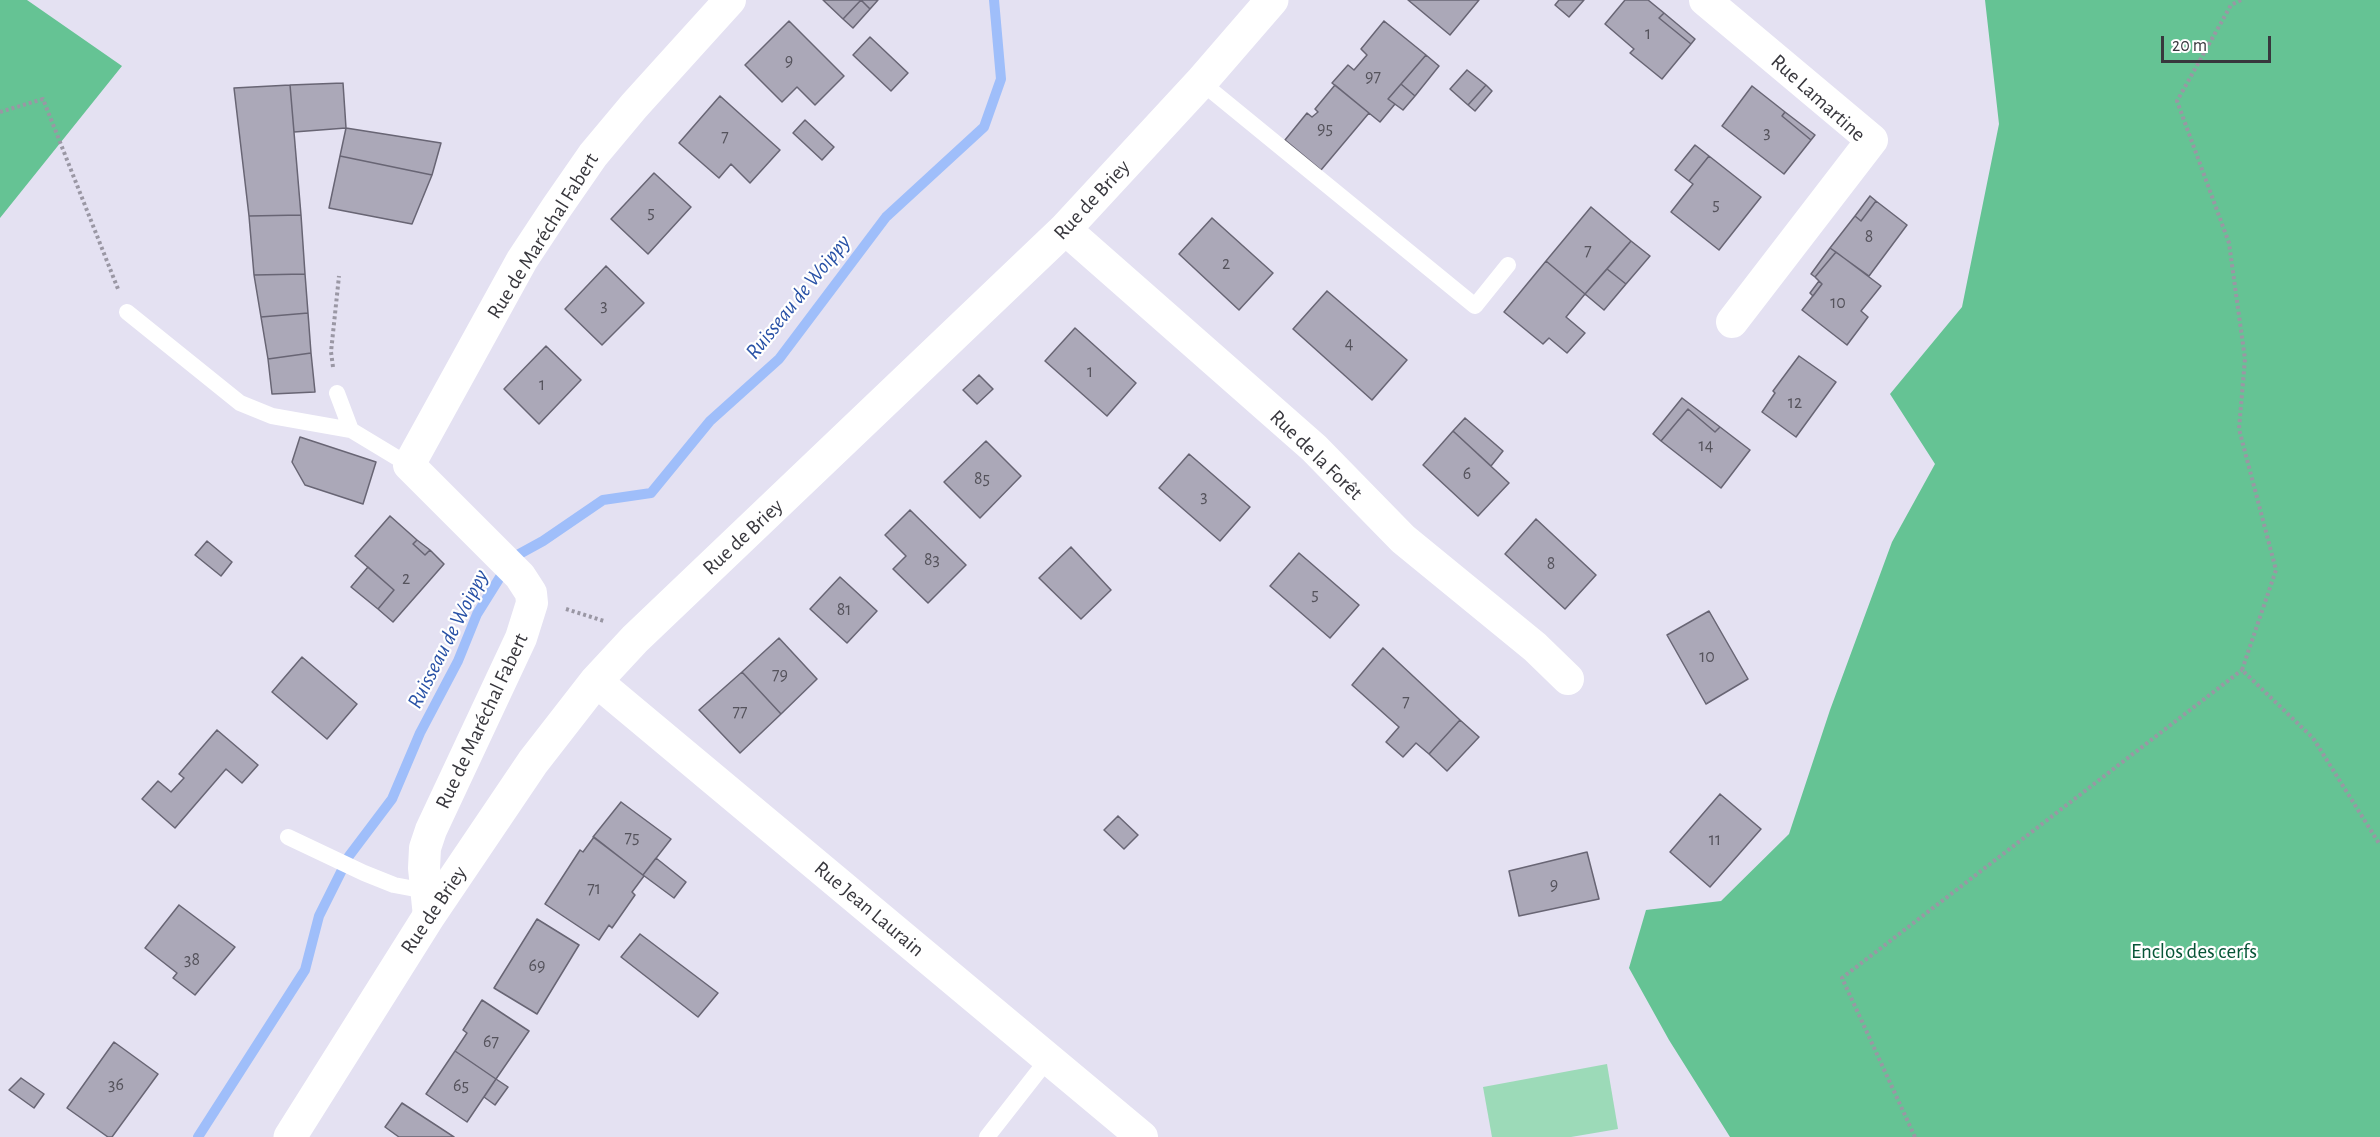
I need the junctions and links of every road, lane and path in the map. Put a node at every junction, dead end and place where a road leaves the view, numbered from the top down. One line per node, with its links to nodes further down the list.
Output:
1 (730, 0): 14 (street, Rue de Maréchal Fabert)
2 (1272, 0): 5 (street, Rue de Briey)
3 (1705, 0): 11 (street, Rue Lamartine)
4 (2241, 0): 15 (path)
5 (1201, 82): 7 (street, Rue de Briey); 8 (lane)
6 (0, 112): 10 (path)
7 (1065, 229): 16 (street, Rue de la Forêt); 17 (street, Rue de Briey)
8 (1508, 265)
9 (339, 276): 12 (path)
10 (127, 312): 13 (lane)
11 (1732, 322)
12 (337, 393): 13 (lane)
13 (351, 430): 14 (lane, Rue de Maréchal Fabert)
14 (409, 465): 20 (street, Rue de Maréchal Fabert)
15 (2242, 670): 19 (path); 25 (path)
16 (1568, 679)
17 (596, 681): 20 (street, Rue de Briey); 21 (street, Rue Jean Laurain)
18 (288, 837): 20 (lane)
19 (2380, 845)
20 (428, 904): 22 (street, Rue de Briey)
21 (1048, 1059): 23 (lane); 24 (street, Rue Jean Laurain)
22 (290, 1137)
23 (987, 1137)
24 (1142, 1137)
25 (1915, 1137)

